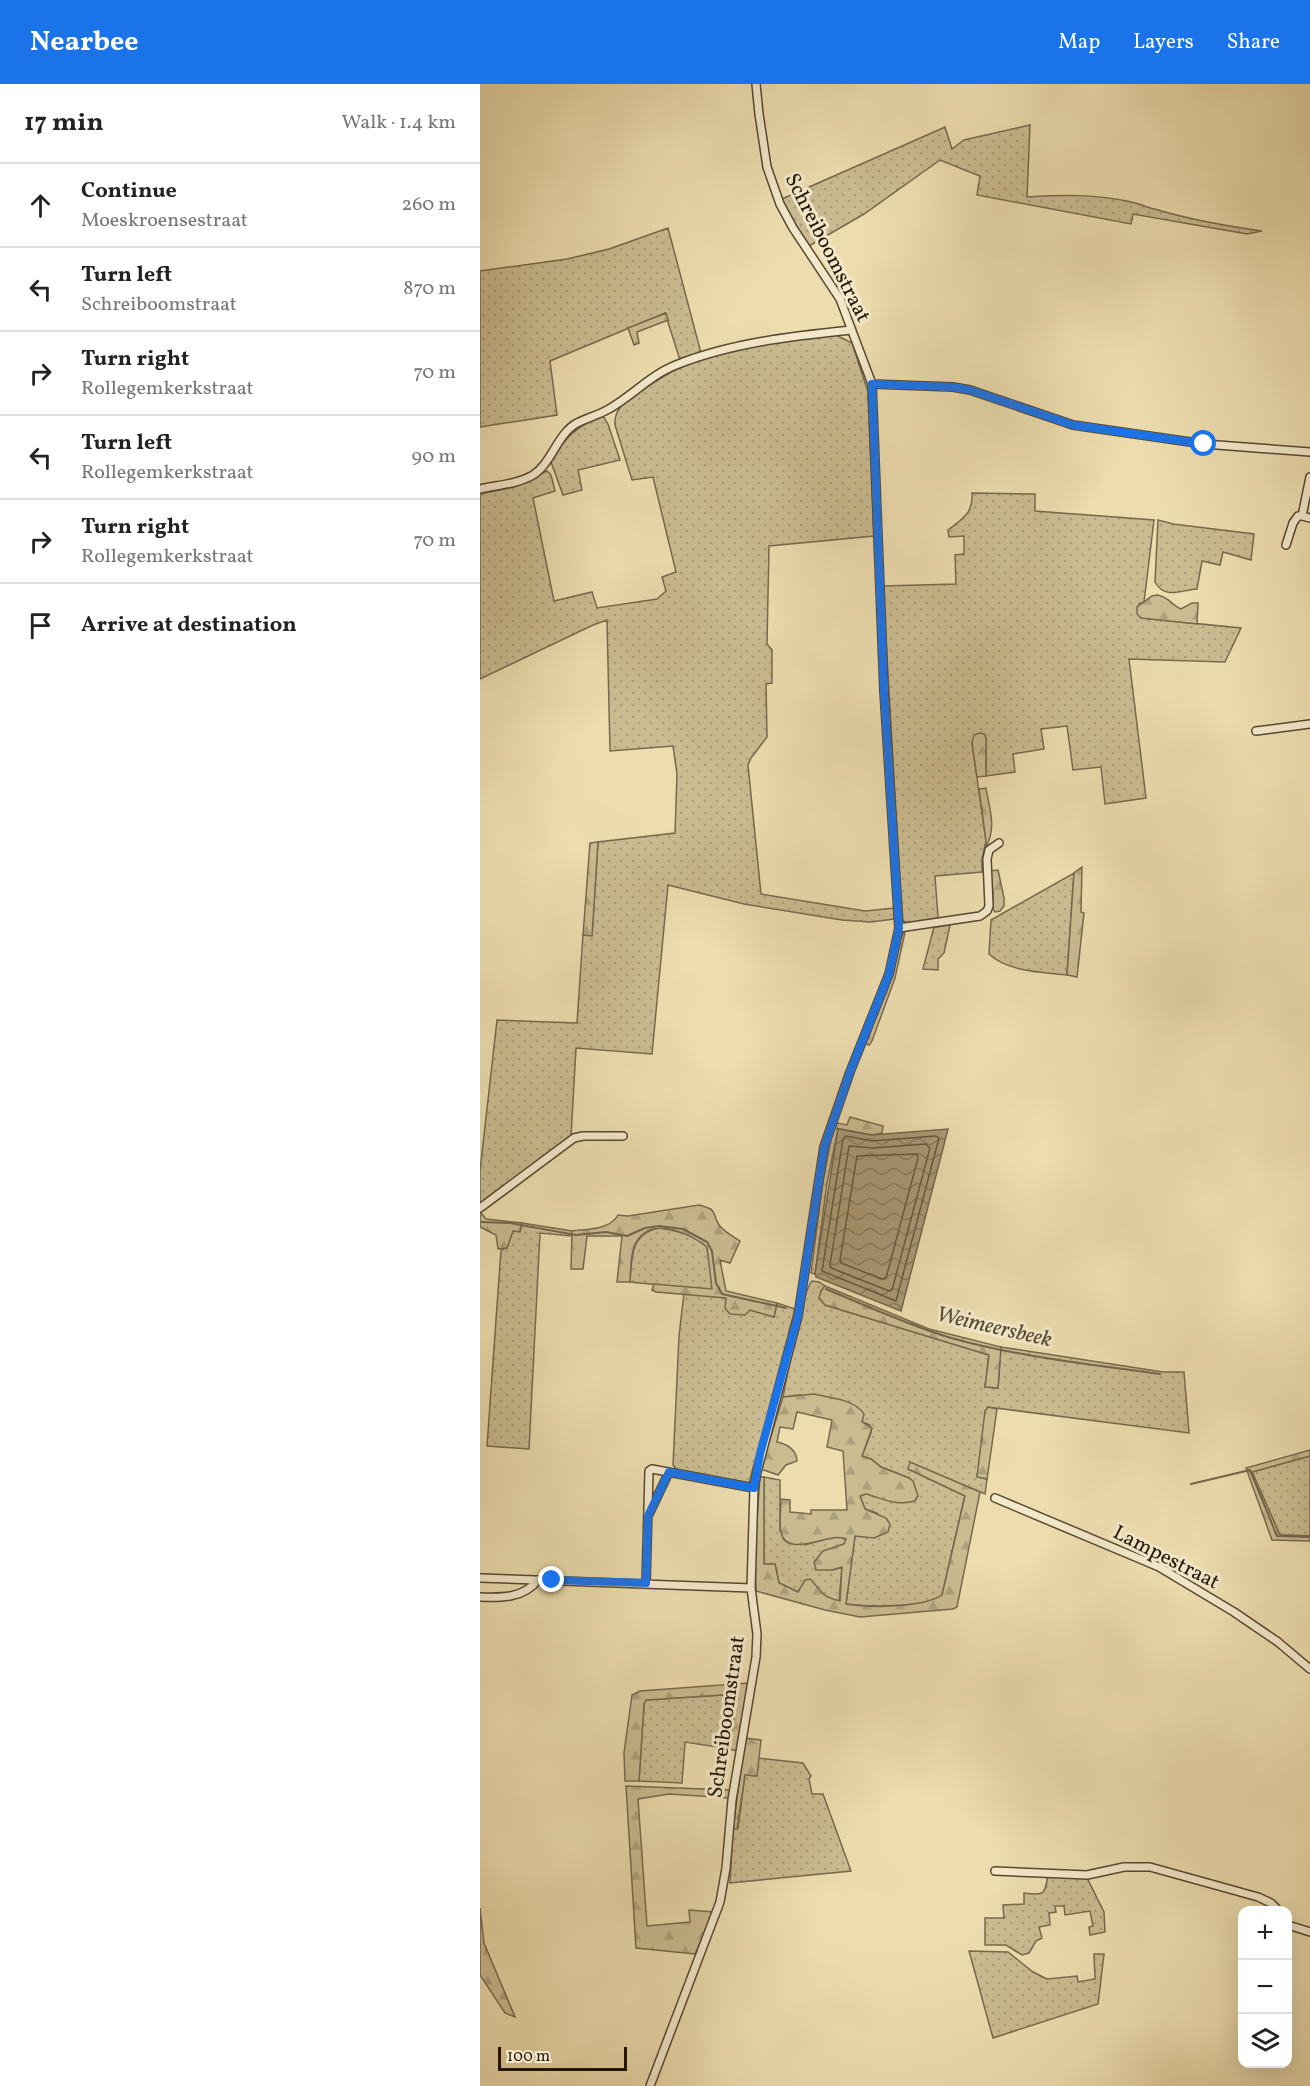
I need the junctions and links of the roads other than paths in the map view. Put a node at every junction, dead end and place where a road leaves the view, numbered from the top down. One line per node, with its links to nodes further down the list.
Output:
1 (756, 84): 2 (street, Schreiboomstraat)
2 (851, 330): 3 (street, Schreiboomstraat); 6 (street)
3 (872, 384): 4 (street); 12 (street, Schreiboomstraat)
4 (1310, 452)
5 (1310, 477): 7 (street)
6 (480, 489)
7 (1306, 517): 8 (street)
8 (1286, 545)
9 (1310, 724): 10 (street)
10 (1257, 731)
11 (999, 843): 12 (street)
12 (899, 928): 16 (street, Schreiboomstraat)
13 (623, 1136): 14 (street)
14 (480, 1208)
15 (669, 1472): 16 (street); 18 (street); 18 (street)
16 (754, 1488): 22 (street, Schreiboomstraat)
17 (995, 1498): 24 (street, Lampestraat)
18 (648, 1516): 21 (street)
19 (480, 1578): 20 (street)
20 (538, 1580): 21 (street); 23 (street)
21 (646, 1583): 22 (street)
22 (751, 1588): 29 (street, Schreiboomstraat)
23 (480, 1597)
24 (1310, 1669)
25 (996, 1871): 26 (street)
26 (1274, 1906)
27 (1292, 1926): 28 (street)
28 (1310, 1932)
29 (650, 2086)

